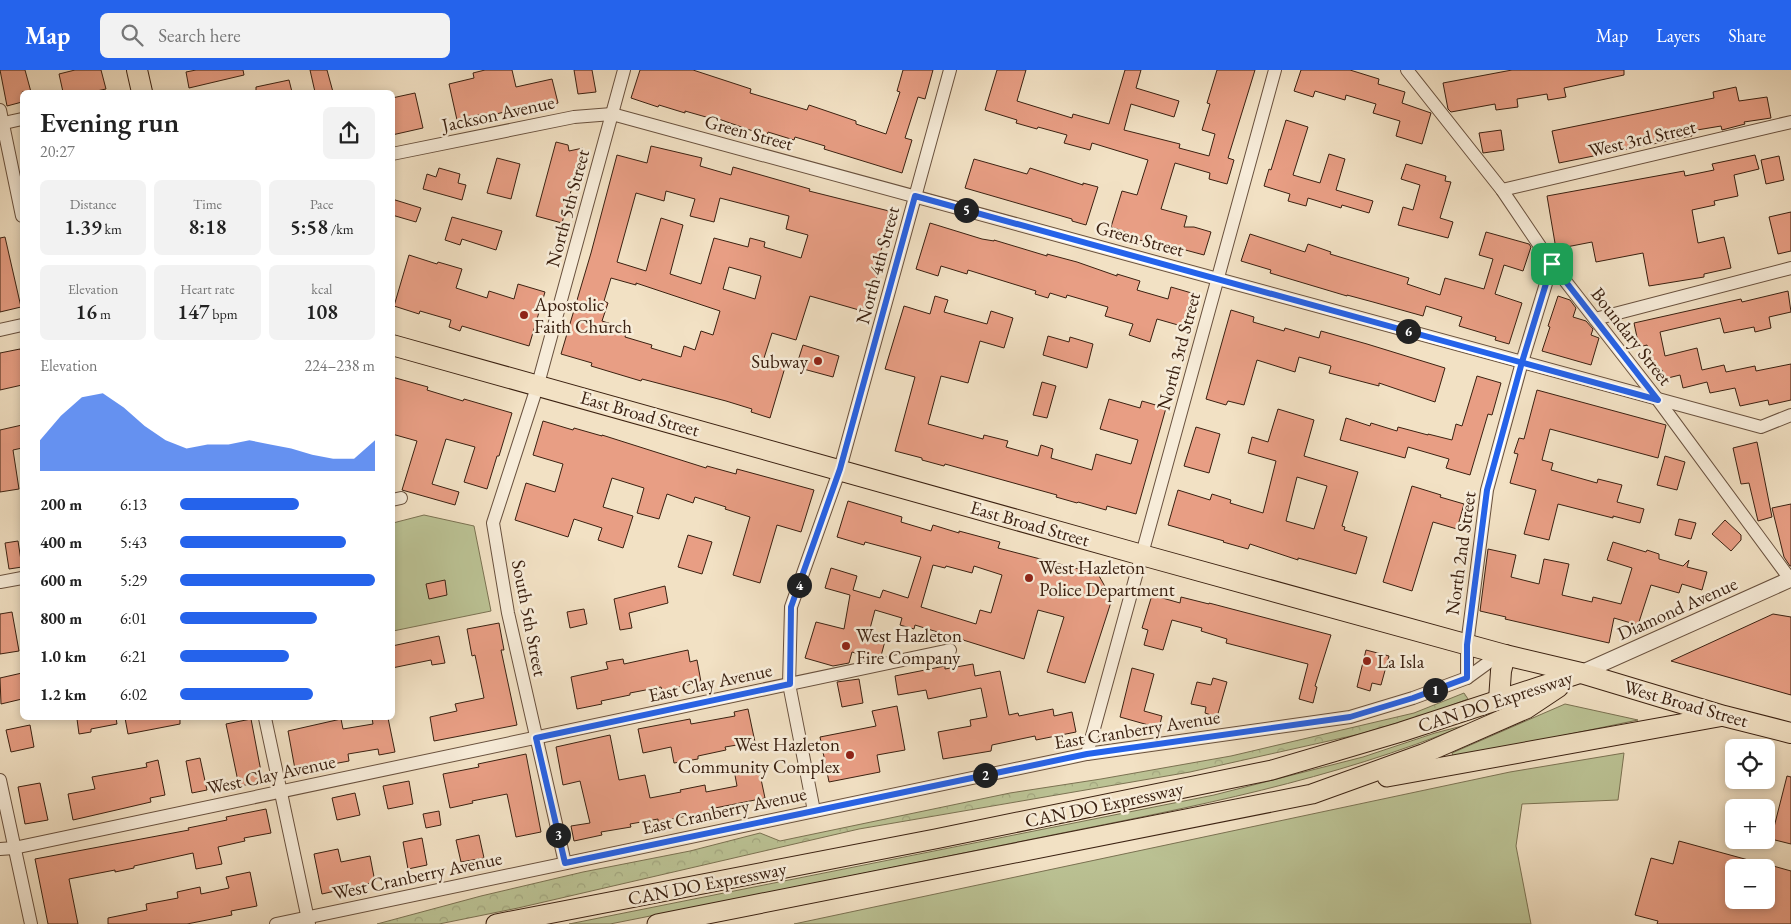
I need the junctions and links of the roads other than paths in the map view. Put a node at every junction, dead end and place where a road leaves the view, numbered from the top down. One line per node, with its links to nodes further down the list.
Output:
1 (137, 70): 6 (highway)
2 (624, 70): 8 (street, North 5th Street)
3 (950, 70): 14 (street, North 4th Street)
4 (1275, 70): 18 (street, North 3rd Street)
5 (1407, 70): 13 (street, Boundary Street)
6 (142, 90)
7 (0, 110): 11 (street)
8 (612, 114): 12 (street, Jackson Avenue); 14 (street, Green Street); 24 (street, North 5th Street)
9 (20, 119): 11 (street)
10 (1791, 122): 13 (street, West 3rd Street)
11 (1, 124): 15 (street)
12 (395, 153)
13 (1502, 190): 16 (street, Boundary Street)
14 (915, 196): 18 (street, Green Street); 27 (street, North 4th Street)
15 (20, 207)
16 (1552, 264): 19 (street, Boundary Street); 23 (street, North 2nd Street)
17 (1791, 268): 19 (street)
18 (1217, 279): 23 (street, Green Street); 28 (street, North 3rd Street)
19 (1595, 319): 25 (street, Boundary Street)
20 (20, 325): 21 (street)
21 (0, 330)
22 (395, 346): 24 (highway)
23 (1522, 362): 25 (street, Green Street); 32 (street, North 2nd Street)
24 (538, 384): 27 (highway, East Broad Street); 42 (street, South 5th Street)
25 (1658, 400): 26 (street, Green Street); 30 (street, Boundary Street)
26 (1791, 415)
27 (840, 469): 28 (highway, East Broad Street); 37 (street, North 4th Street)
28 (1142, 555): 32 (highway, East Broad Street); 43 (street, North 3rd Street)
29 (20, 578): 31 (street)
30 (1790, 579): 35 (street, Diamond Avenue)
31 (0, 582)
32 (1467, 645): 34 (highway, East Broad Street); 36 (street, North 2nd Street)
33 (950, 650): 37 (street, East Clay Avenue)
34 (1503, 655): 35 (highway, East Broad Street); 36 (street, East Cranberry Avenue); 38 (highway)
35 (1580, 673): 38 (main road, CAN DO Expressway); 39 (highway, West Broad Street); 46 (main road, CAN DO Expressway)
36 (1467, 678): 43 (street, East Cranberry Avenue)
37 (790, 684): 42 (street, East Clay Avenue); 47 (street, North 4th Street)
38 (1499, 700): 54 (main road, CAN DO Expressway)
39 (1724, 716): 41 (highway, West Broad Street); 46 (main road)
40 (265, 720): 45 (street)
41 (1791, 733)
42 (536, 738): 45 (street, West Clay Avenue); 50 (street, South 5th Street)
43 (1087, 754): 47 (street, East Cranberry Avenue)
44 (0, 780): 48 (street)
45 (281, 792): 48 (street, West Clay Avenue); 51 (street)
46 (1312, 794): 55 (main road, CAN DO Expressway)
47 (814, 810): 50 (street, East Cranberry Avenue)
48 (14, 848): 49 (street, West Clay Avenue); 52 (street)
49 (0, 849)
50 (565, 863): 51 (street, West Cranberry Avenue)
51 (308, 921): 53 (street, West Cranberry Avenue)
52 (31, 924)
53 (276, 924)
54 (496, 924)
55 (657, 924)

